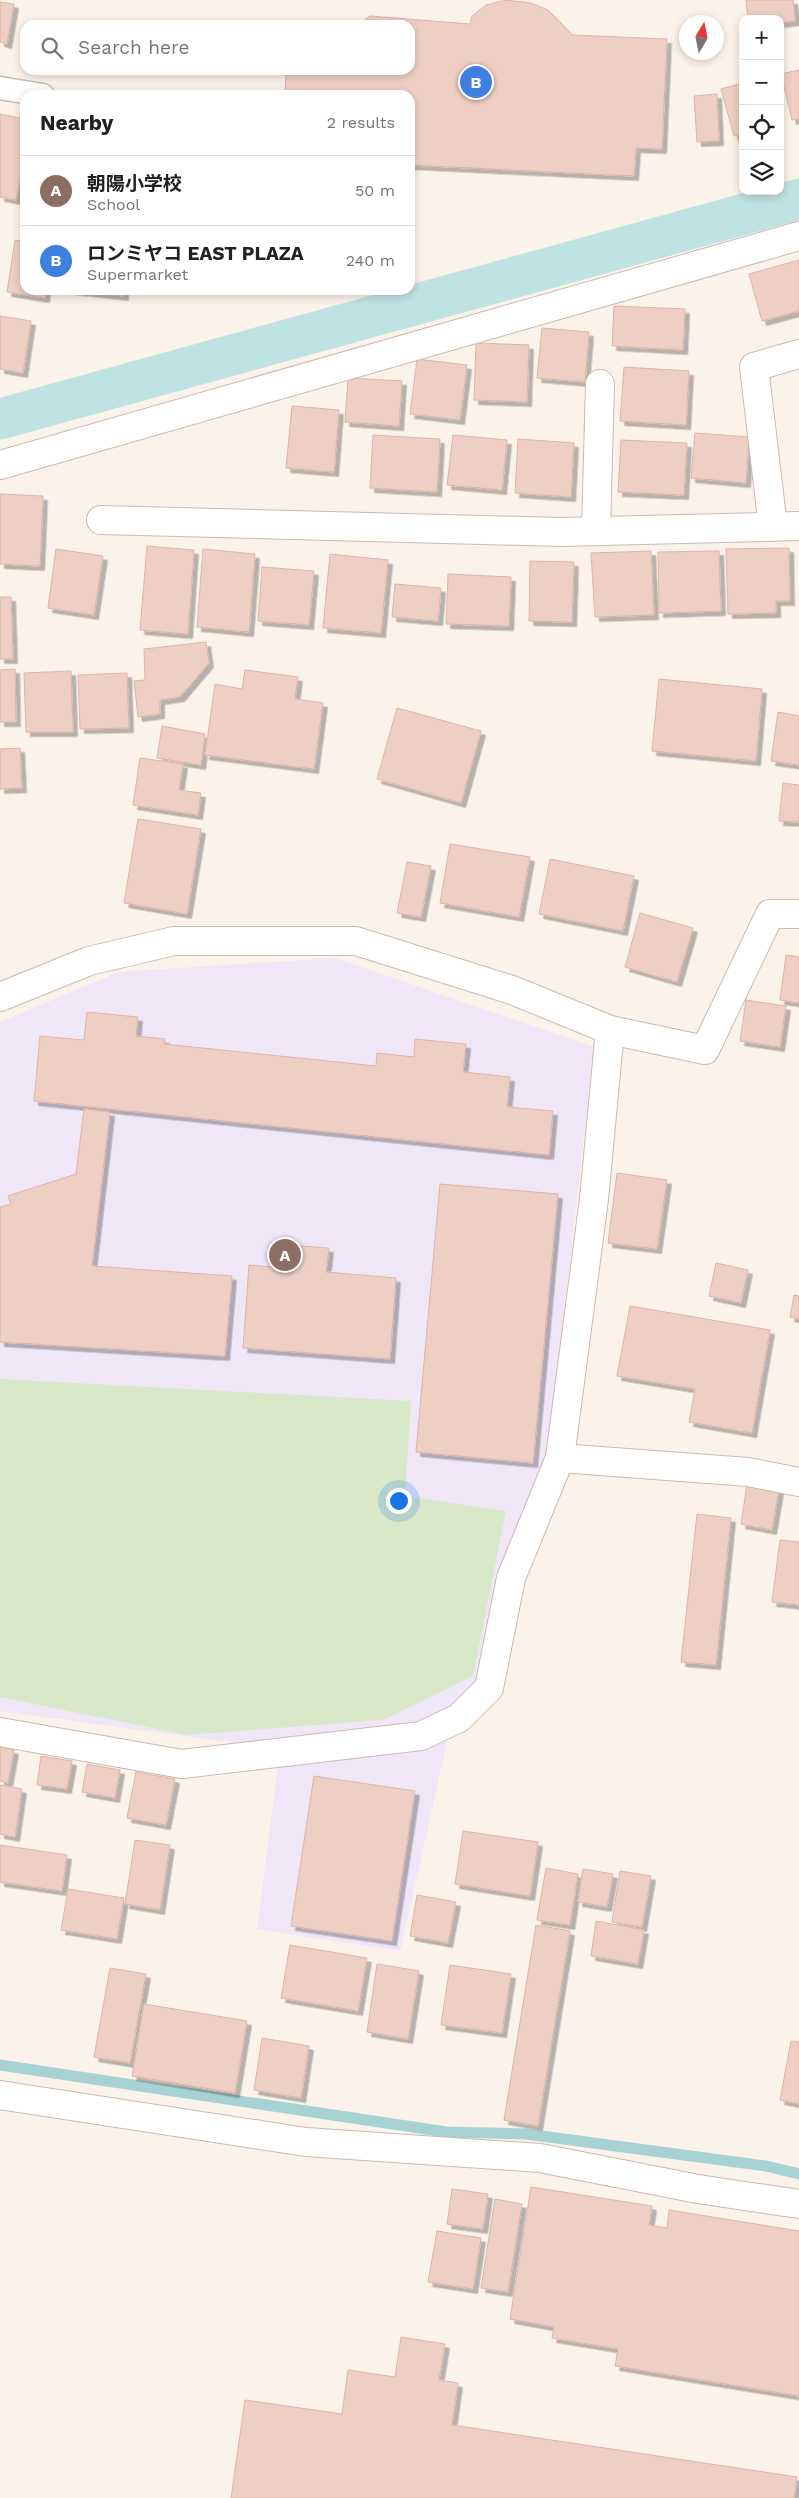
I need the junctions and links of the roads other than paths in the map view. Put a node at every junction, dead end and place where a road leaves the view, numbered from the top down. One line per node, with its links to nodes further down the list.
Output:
1 (0, 88): 2 (lane)
2 (20, 91)
3 (799, 236): 6 (street)
4 (799, 354): 8 (street)
5 (600, 384): 9 (street)
6 (0, 466)
7 (101, 520): 9 (street)
8 (786, 526): 9 (street)
9 (596, 531)
10 (799, 914): 12 (street)
11 (0, 997): 12 (street)
12 (610, 1030): 13 (street)
13 (560, 1458): 14 (street); 15 (street)
14 (799, 1482)
15 (0, 1732)
16 (0, 2095): 17 (street)
17 (799, 2204)

